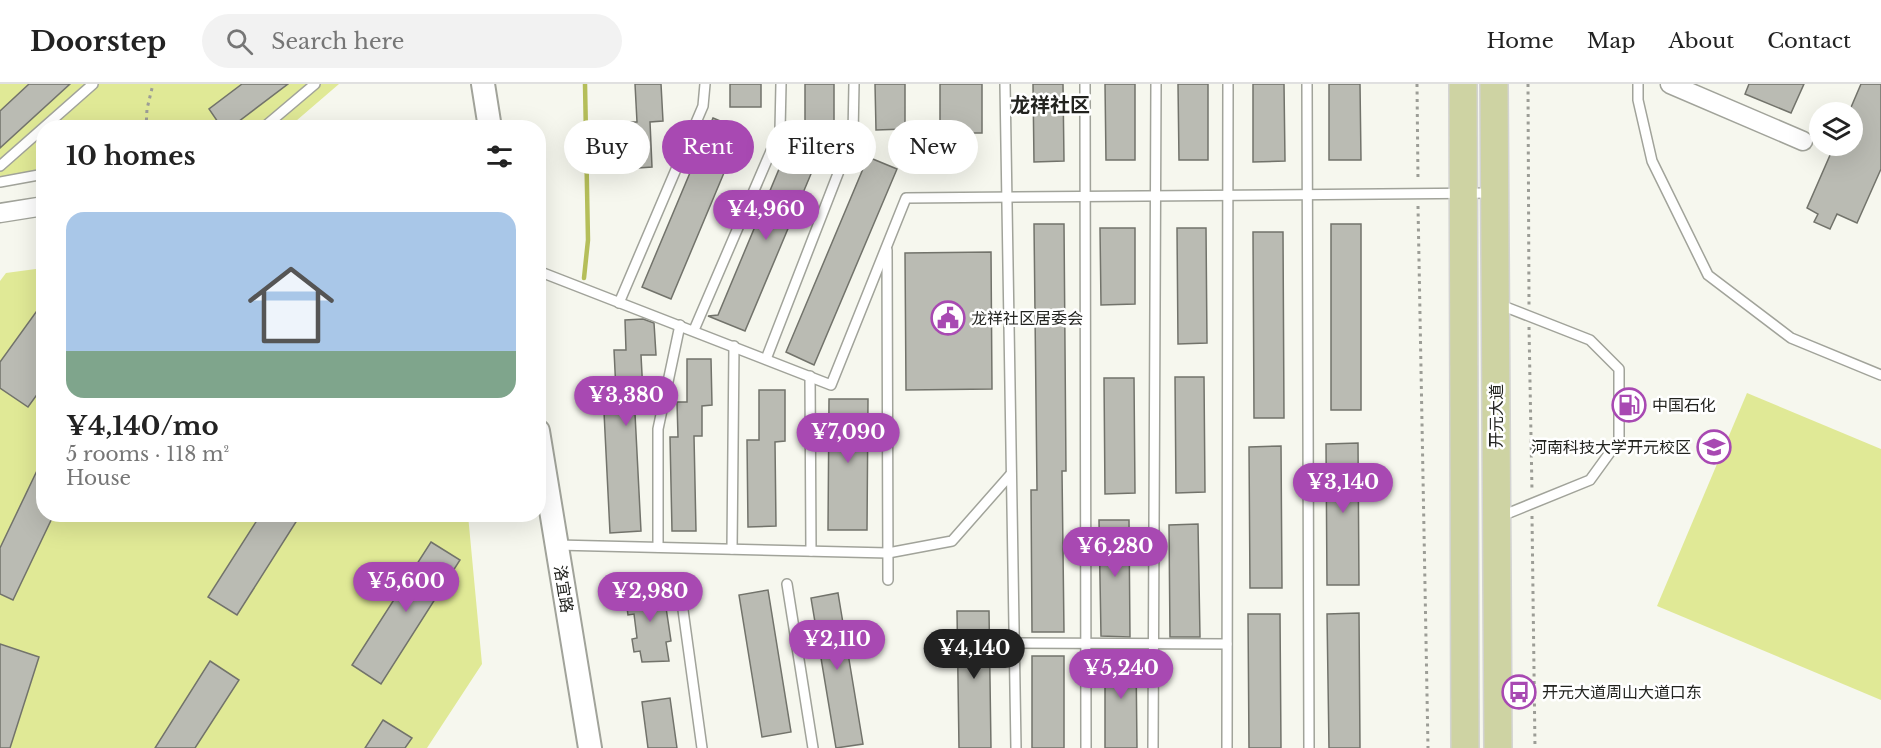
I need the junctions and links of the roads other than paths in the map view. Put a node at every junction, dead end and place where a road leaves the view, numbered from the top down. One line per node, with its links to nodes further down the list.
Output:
1 (93, 84): 17 (lane)
2 (315, 84): 18 (lane)
3 (472, 84): 19 (street)
4 (483, 84): 20 (street)
5 (705, 84): 38 (lane)
6 (781, 84): 40 (lane)
7 (854, 84): 42 (lane)
8 (1005, 84): 32 (lane)
9 (1085, 84): 31 (lane)
10 (1156, 84): 29 (lane)
11 (1228, 84): 30 (lane)
12 (1307, 84): 28 (lane)
13 (1463, 84): 26 (main road, 开元大道)
14 (1494, 84): 27 (main road, 开元大道)
15 (1638, 84): 43 (lane)
16 (1670, 84): 22 (street)
17 (52, 120)
18 (272, 120)
19 (477, 120)
20 (489, 120)
21 (36, 134): 23 (lane)
22 (1803, 141)
23 (0, 166)
24 (36, 175): 25 (lane)
25 (0, 182)
26 (1464, 193): 27 (lane); 28 (lane); 70 (main road, 开元大道)
27 (1494, 193): 37 (main road, 开元大道)
28 (1307, 194): 30 (lane); 69 (lane)
29 (1155, 195): 30 (lane); 31 (lane); 59 (lane)
30 (1228, 195): 60 (lane)
31 (1085, 196): 32 (lane); 58 (lane)
32 (1007, 197): 35 (lane); 45 (lane)
33 (36, 207): 34 (street)
34 (0, 213)
35 (887, 245): 44 (lane); 53 (lane)
36 (546, 274): 38 (lane)
37 (1495, 302): 47 (main road, 开元大道); 47 (lane)
38 (619, 303): 39 (lane)
39 (680, 325): 40 (lane); 50 (lane)
40 (694, 330): 41 (lane)
41 (734, 346): 42 (lane); 51 (lane)
42 (766, 359): 44 (lane)
43 (1881, 375)
44 (810, 376): 52 (lane)
45 (1011, 474): 53 (lane); 57 (lane)
46 (546, 479): 49 (street, 洛宜路)
47 (1497, 518): 71 (main road, 开元大道)
48 (541, 522): 61 (street, 洛宜路)
49 (557, 544): 50 (lane); 62 (street, 洛宜路)
50 (658, 547): 51 (lane)
51 (732, 549): 52 (lane)
52 (811, 550): 53 (lane)
53 (888, 552): 54 (lane)
54 (888, 580)
55 (679, 581): 63 (lane)
56 (787, 584): 64 (lane)
57 (1014, 643): 58 (lane); 65 (lane)
58 (1086, 644): 59 (lane); 66 (lane)
59 (1154, 644): 60 (lane); 67 (lane)
60 (1227, 644): 68 (lane)
61 (578, 748)
62 (590, 748)
63 (702, 748)
64 (813, 748)
65 (1016, 748)
66 (1086, 748)
67 (1153, 748)
68 (1227, 748)
69 (1309, 748)
70 (1465, 748)
71 (1498, 748)

